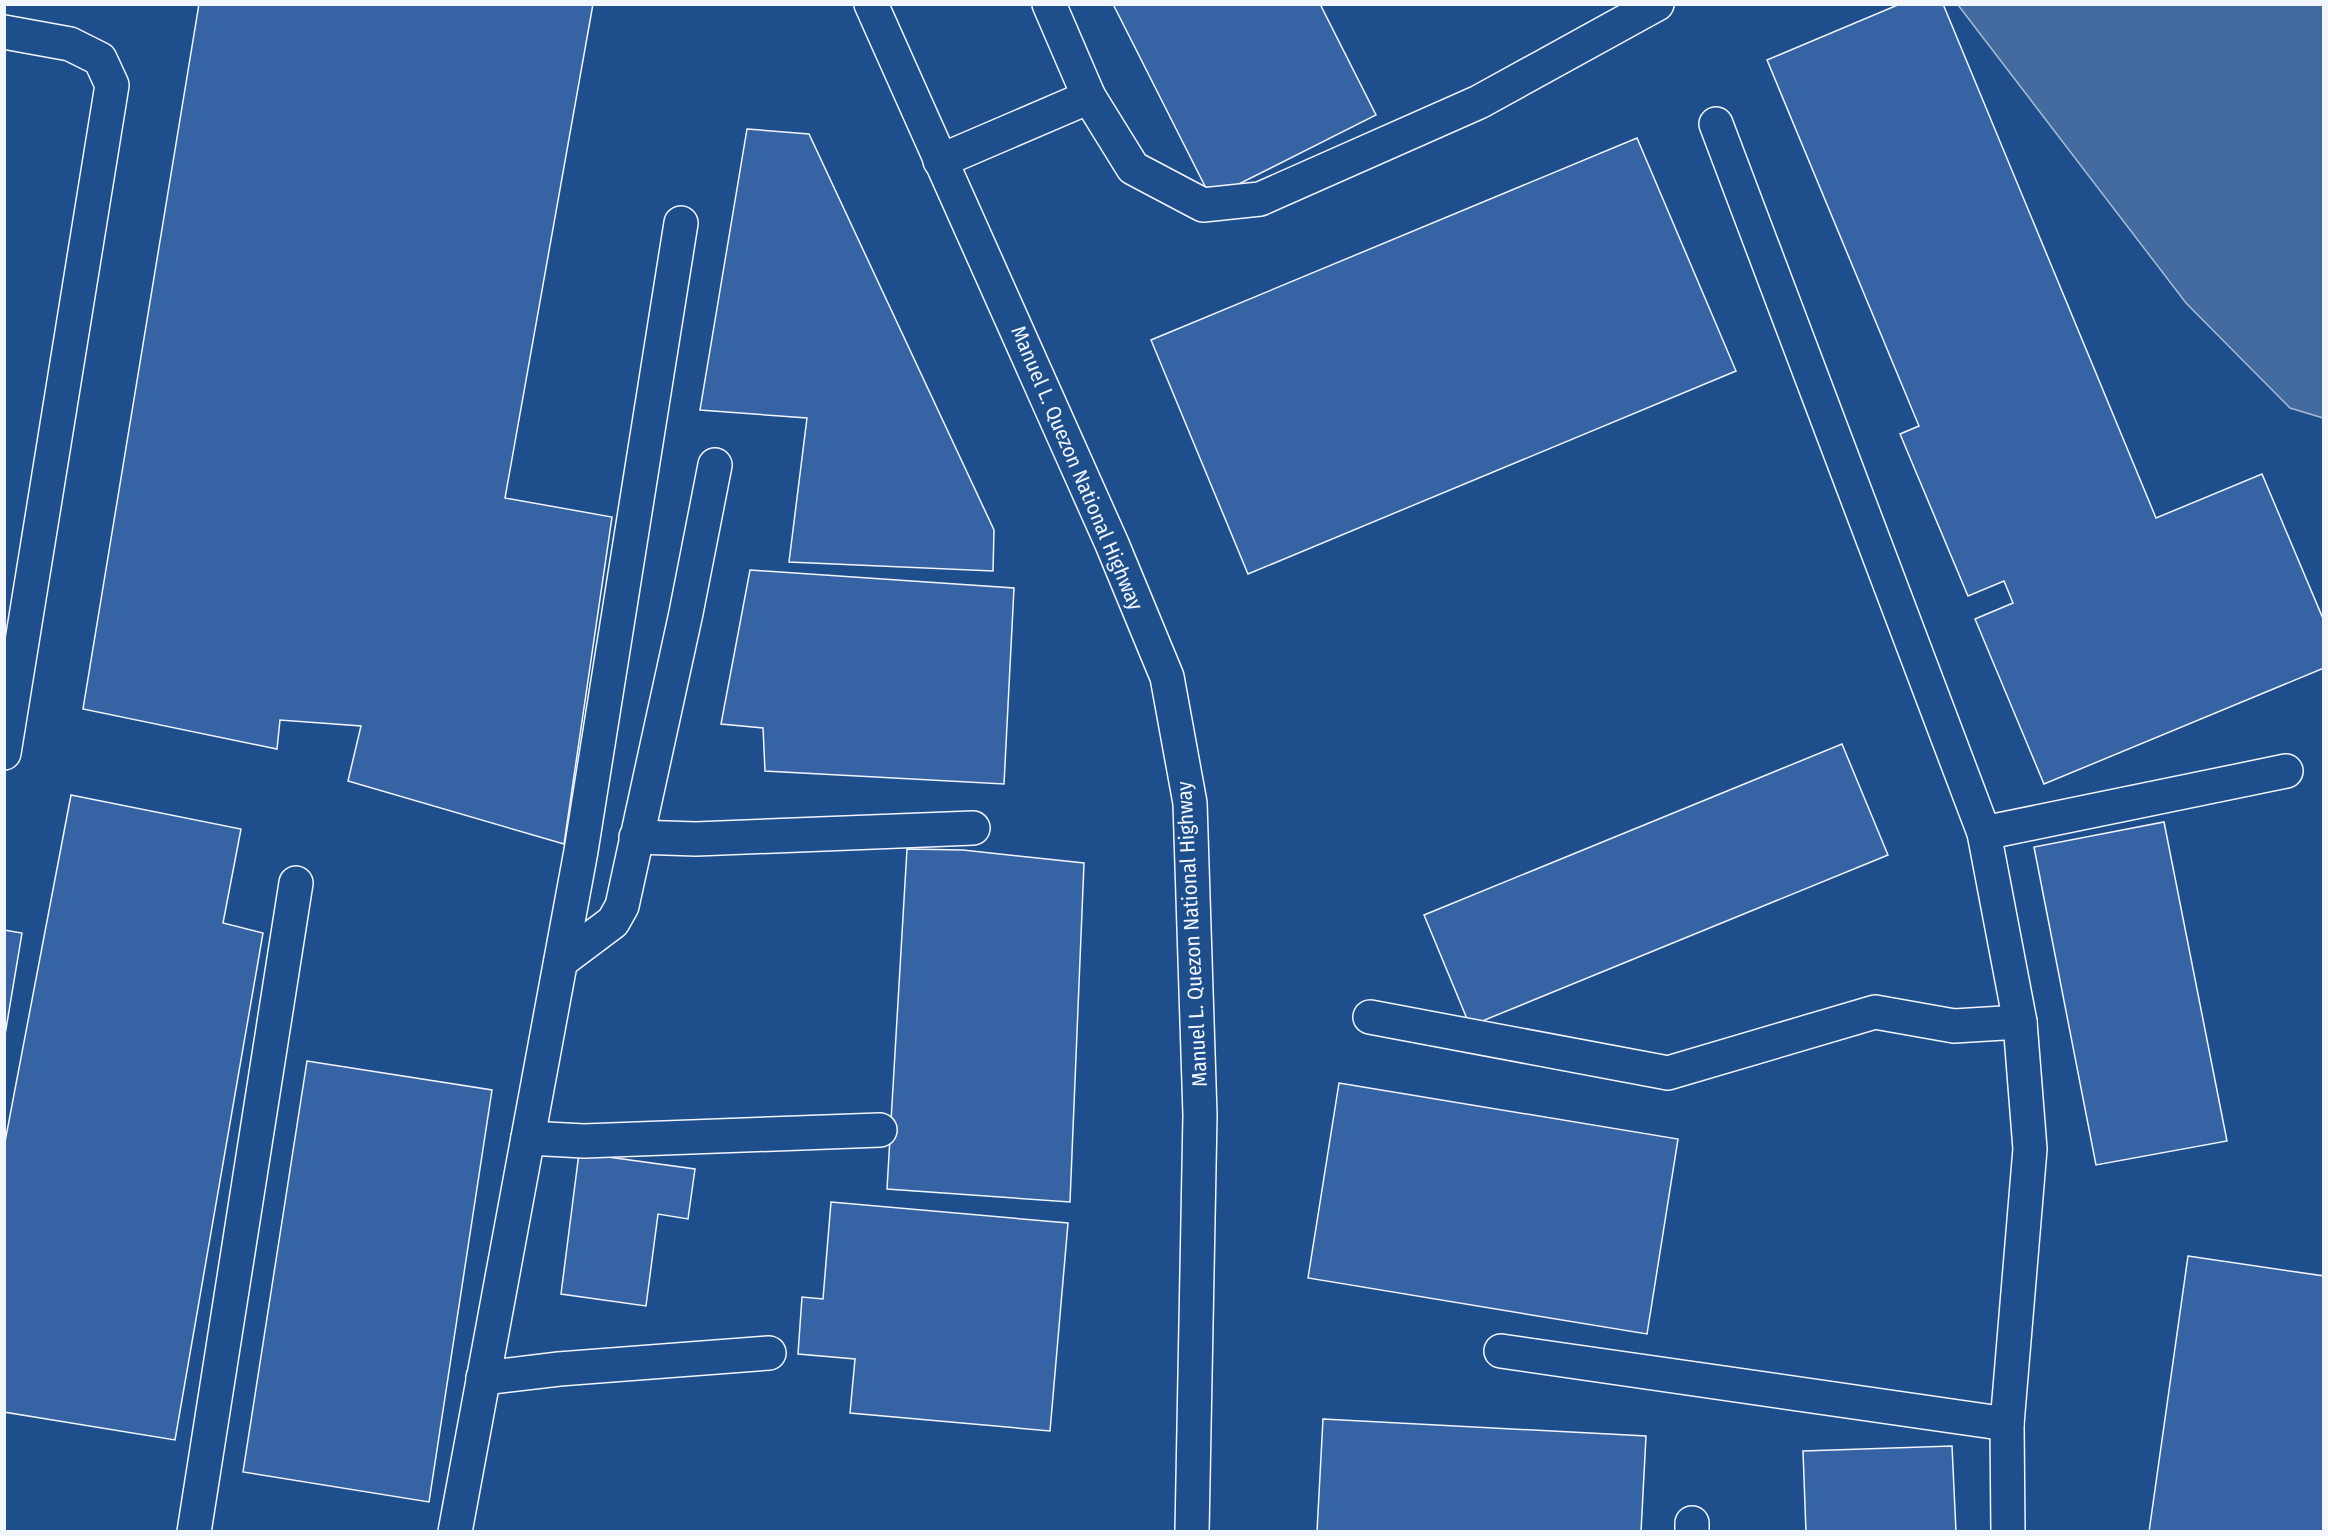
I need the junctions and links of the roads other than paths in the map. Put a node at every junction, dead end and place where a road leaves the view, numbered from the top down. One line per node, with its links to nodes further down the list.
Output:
1 (872, 4): 7 (main road, Manuel L. Quezon National Highway)
2 (1049, 4): 5 (main road)
3 (1657, 4): 5 (main road)
4 (4, 32): 10 (main road)
5 (1089, 97): 7 (main road)
6 (1716, 124): 13 (main road)
7 (940, 161): 27 (main road, Manuel L. Quezon National Highway)
8 (681, 223): 16 (main road)
9 (715, 465): 14 (main road)
10 (4, 753)
11 (2286, 771): 13 (main road)
12 (973, 828): 14 (main road)
13 (1984, 833): 18 (main road)
14 (636, 837): 16 (main road)
15 (296, 884): 25 (main road)
16 (561, 961): 20 (main road)
17 (1370, 1017): 18 (main road)
18 (2020, 1022): 24 (main road)
19 (879, 1130): 20 (main road)
20 (528, 1138): 23 (main road)
21 (1500, 1351): 24 (main road)
22 (769, 1353): 23 (main road)
23 (483, 1378): 26 (main road)
24 (2007, 1424): 28 (main road)
25 (194, 1532)
26 (454, 1532)
27 (1192, 1532)
28 (2008, 1532)

